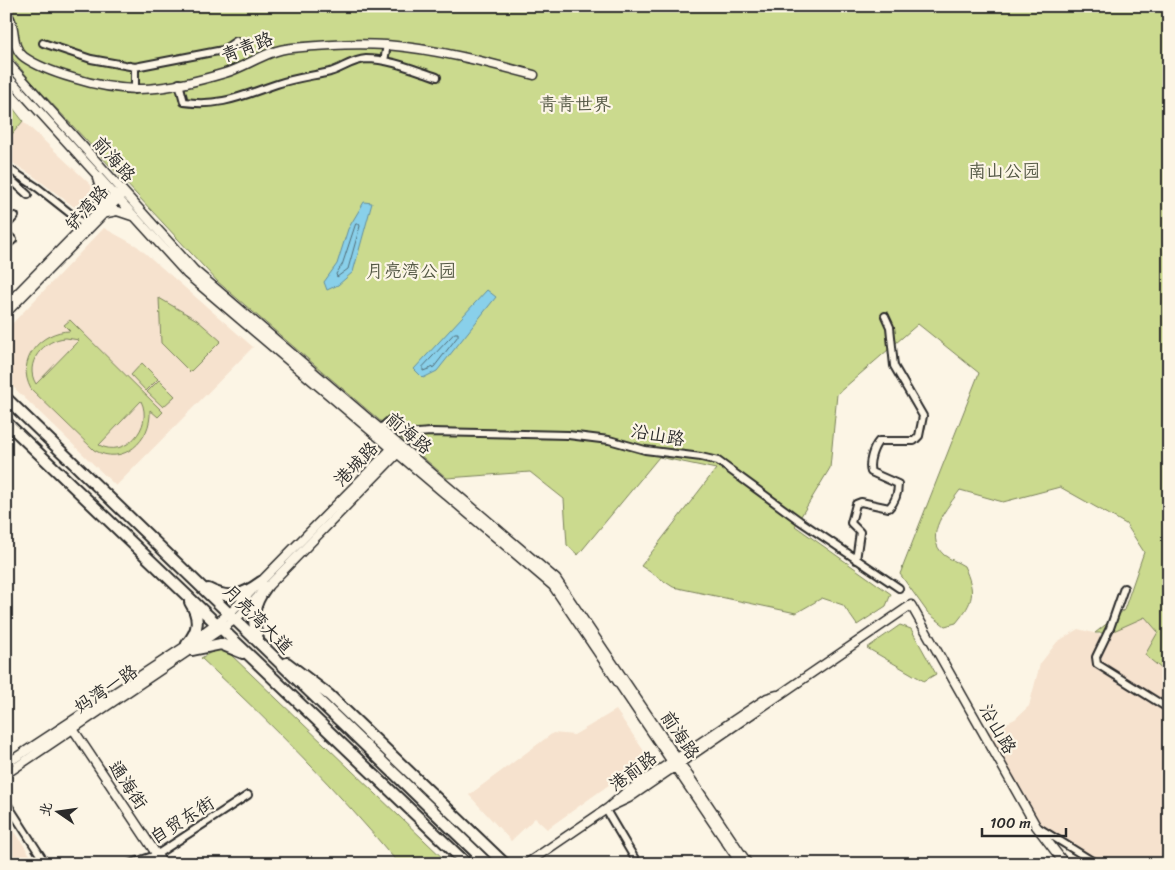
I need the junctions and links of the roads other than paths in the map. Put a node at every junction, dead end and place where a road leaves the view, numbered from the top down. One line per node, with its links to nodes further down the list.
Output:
1 (6, 13): 12 (street, 青青路)
2 (236, 41): 7 (street)
3 (43, 43): 7 (street)
4 (387, 45): 6 (street); 9 (street, 青青路); 11 (street, 青青路)
5 (6, 61): 16 (street, 前海路)
6 (384, 61): 10 (street); 11 (street)
7 (135, 67): 12 (street)
8 (6, 75): 14 (street, 前海路)
9 (534, 75)
10 (437, 77)
11 (179, 83): 12 (street, 青青路)
12 (134, 90)
13 (9, 169): 15 (street); 23 (street)
14 (95, 174): 18 (street, 前海路); 20 (street)
15 (7, 177): 17 (street)
16 (123, 192): 18 (street, 铲湾路); 32 (street, 前海路)
17 (28, 195)
18 (117, 197): 19 (street, 铲湾路); 20 (street, 铲湾路); 22 (street, 前海路)
19 (105, 214): 22 (street); 28 (street, 铲湾路)
20 (94, 215): 23 (street, 铲湾路)
21 (15, 216): 24 (street)
22 (137, 219): 33 (street, 前海路)
23 (85, 225): 27 (street, 铲湾路)
24 (6, 226)
25 (6, 233): 26 (street)
26 (6, 246)
27 (6, 305)
28 (6, 314)
29 (885, 316): 34 (street)
30 (6, 398): 35 (main road, 月亮湾大道)
31 (6, 422): 39 (main road, 月亮湾大道)
32 (380, 428): 33 (street, 前海路); 34 (street, 沿山路)
33 (397, 449): 36 (street, 港城路); 48 (street, 前海路)
34 (856, 560): 37 (street, 沿山路)
35 (198, 583): 36 (main road); 41 (main road, 月亮湾大道)
36 (264, 584): 41 (street, 港城路); 44 (main road)
37 (899, 588)
38 (1124, 588): 46 (street)
39 (184, 593): 42 (main road, 月亮湾大道); 43 (main road)
40 (911, 606): 48 (street, 港前路); 54 (street, 沿山路)
41 (233, 616): 42 (street, 港城路); 44 (main road, 月亮湾大道)
42 (220, 626): 43 (street, 妈湾一路); 45 (main road, 月亮湾大道)
43 (189, 647): 45 (main road); 47 (street, 妈湾一路)
44 (263, 648): 60 (main road, 月亮湾大道); 61 (main road)
45 (255, 660): 59 (main road, 月亮湾大道)
46 (1169, 709)
47 (71, 726): 49 (street, 妈湾一路); 50 (street, 妈湾一路); 55 (street, 通海街)
48 (676, 763): 53 (street, 港前路); 64 (street, 前海路); 65 (street, 前海路)
49 (6, 764)
50 (6, 774)
51 (248, 795): 55 (street, 自贸东街)
52 (6, 802): 56 (street)
53 (607, 809): 62 (street, 港前路); 63 (street)
54 (1036, 826): 66 (street, 沿山路); 67 (street)
55 (156, 855): 57 (street, 自贸东街); 58 (street, 通海街)
56 (46, 864)
57 (129, 864)
58 (163, 864)
59 (467, 864)
60 (488, 864)
61 (505, 864)
62 (526, 864)
63 (638, 864)
64 (741, 864)
65 (748, 864)
66 (1065, 864)
67 (1097, 864)

